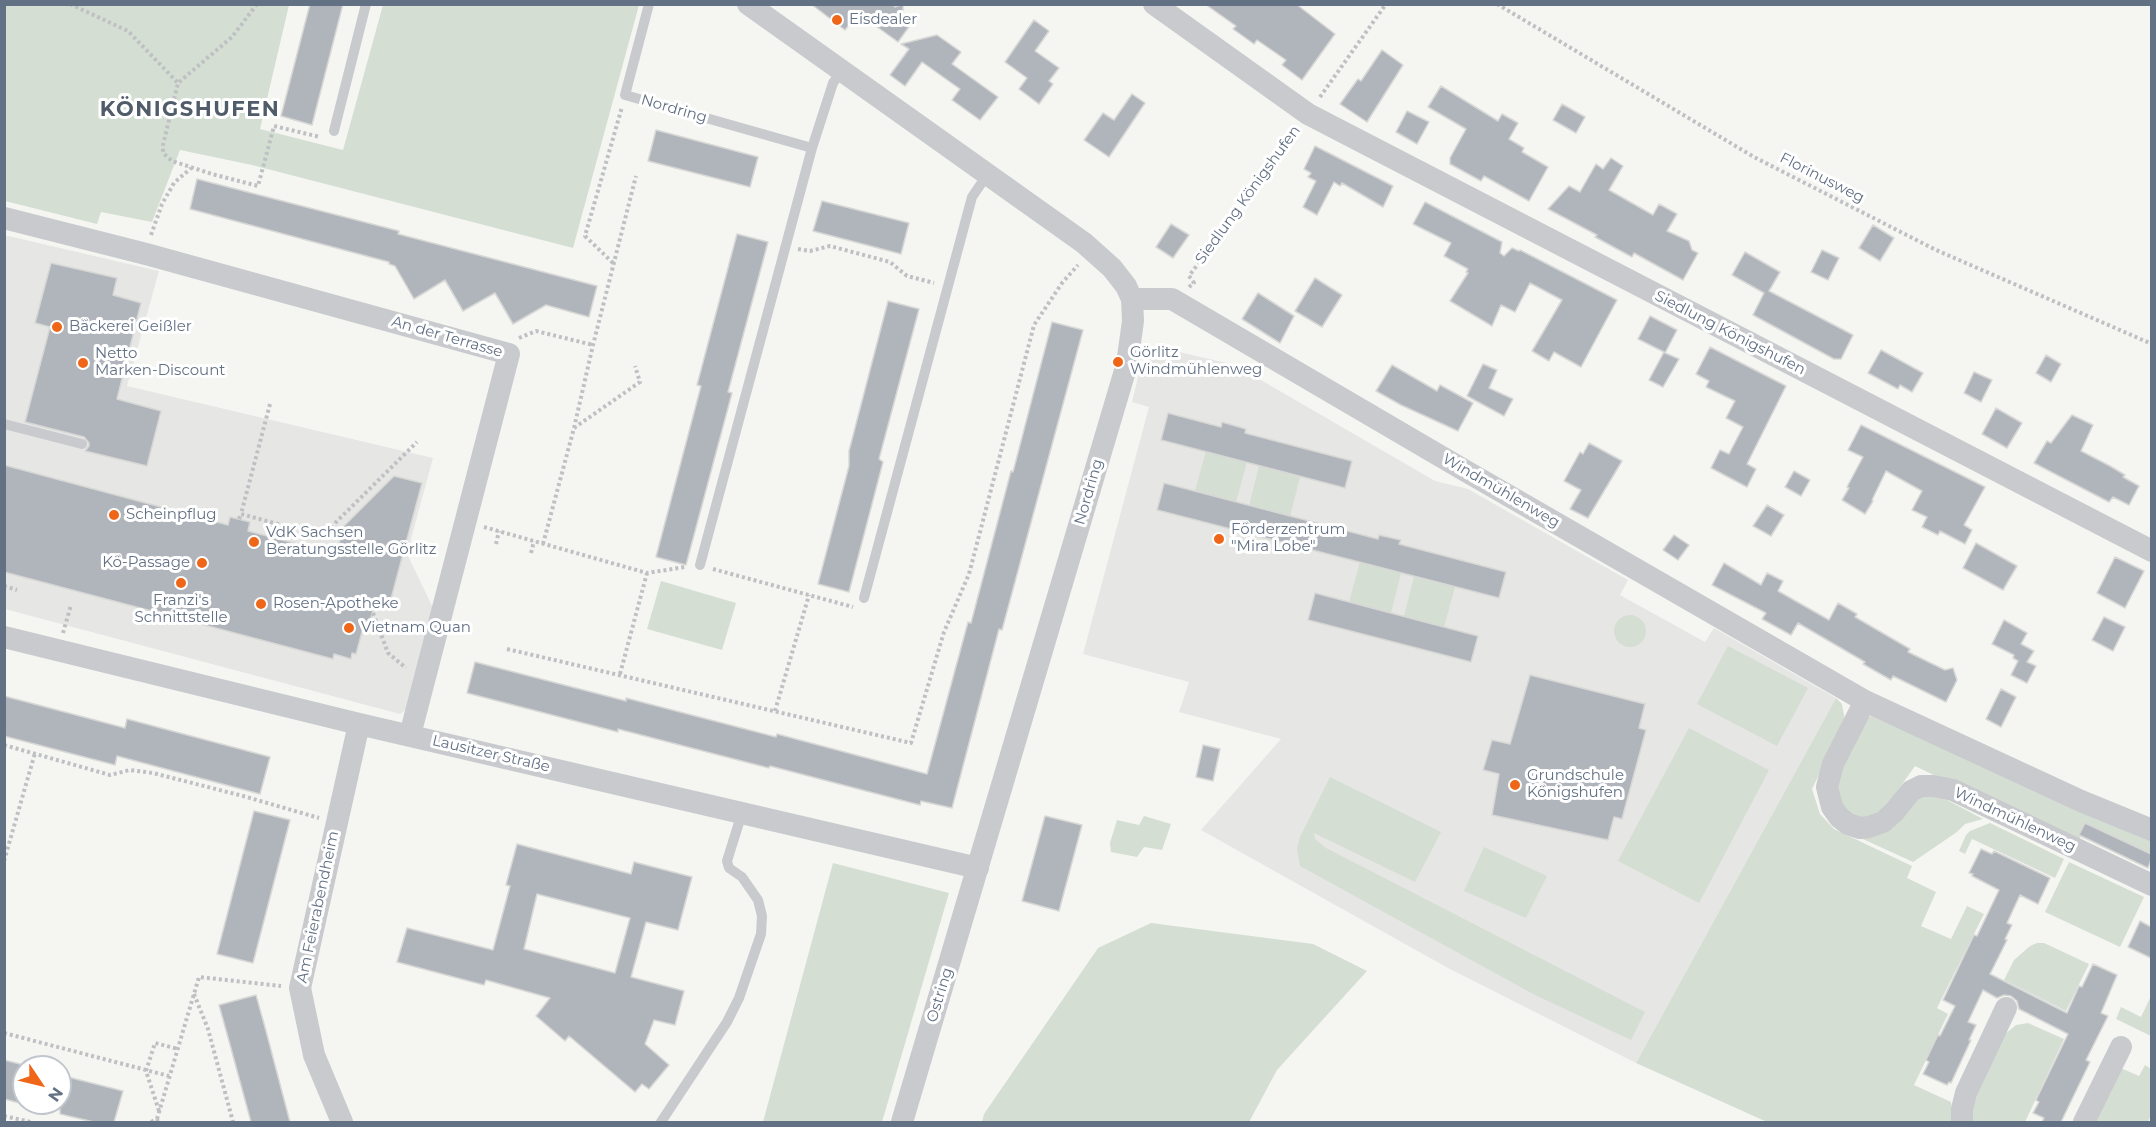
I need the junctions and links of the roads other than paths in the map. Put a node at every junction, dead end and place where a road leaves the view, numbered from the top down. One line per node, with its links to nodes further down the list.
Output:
1 (366, 4): 6 (lane)
2 (650, 4): 7 (lane, Nordring)
3 (748, 4): 5 (street)
4 (1154, 4): 13 (street, Siedlung Königshufen)
5 (841, 72): 7 (lane); 8 (street)
6 (334, 131)
7 (812, 148): 14 (lane)
8 (987, 175): 10 (street); 15 (lane)
9 (4, 218): 19 (street, An der Terrasse)
10 (1132, 299): 17 (street, Windmühlenweg); 22 (street, Nordring)
11 (4, 424): 12 (lane)
12 (82, 444)
13 (2151, 551)
14 (700, 565)
15 (864, 597)
16 (4, 637): 18 (street, Lausitzer Straße)
17 (1865, 700): 21 (street, Windmühlenweg); 23 (street, Windmühlenweg)
18 (359, 724): 19 (street, Lausitzer Straße); 26 (street, Am Feierabendheim)
19 (410, 735): 20 (street, Lausitzer Straße)
20 (742, 813): 22 (street, Lausitzer Straße); 27 (lane)
21 (2151, 830)
22 (978, 868): 28 (street, Ostring)
23 (2151, 885)
24 (2006, 1008): 29 (street)
25 (2121, 1047): 30 (street)
26 (342, 1122)
27 (661, 1122)
28 (902, 1122)
29 (1962, 1122)
30 (2084, 1122)

